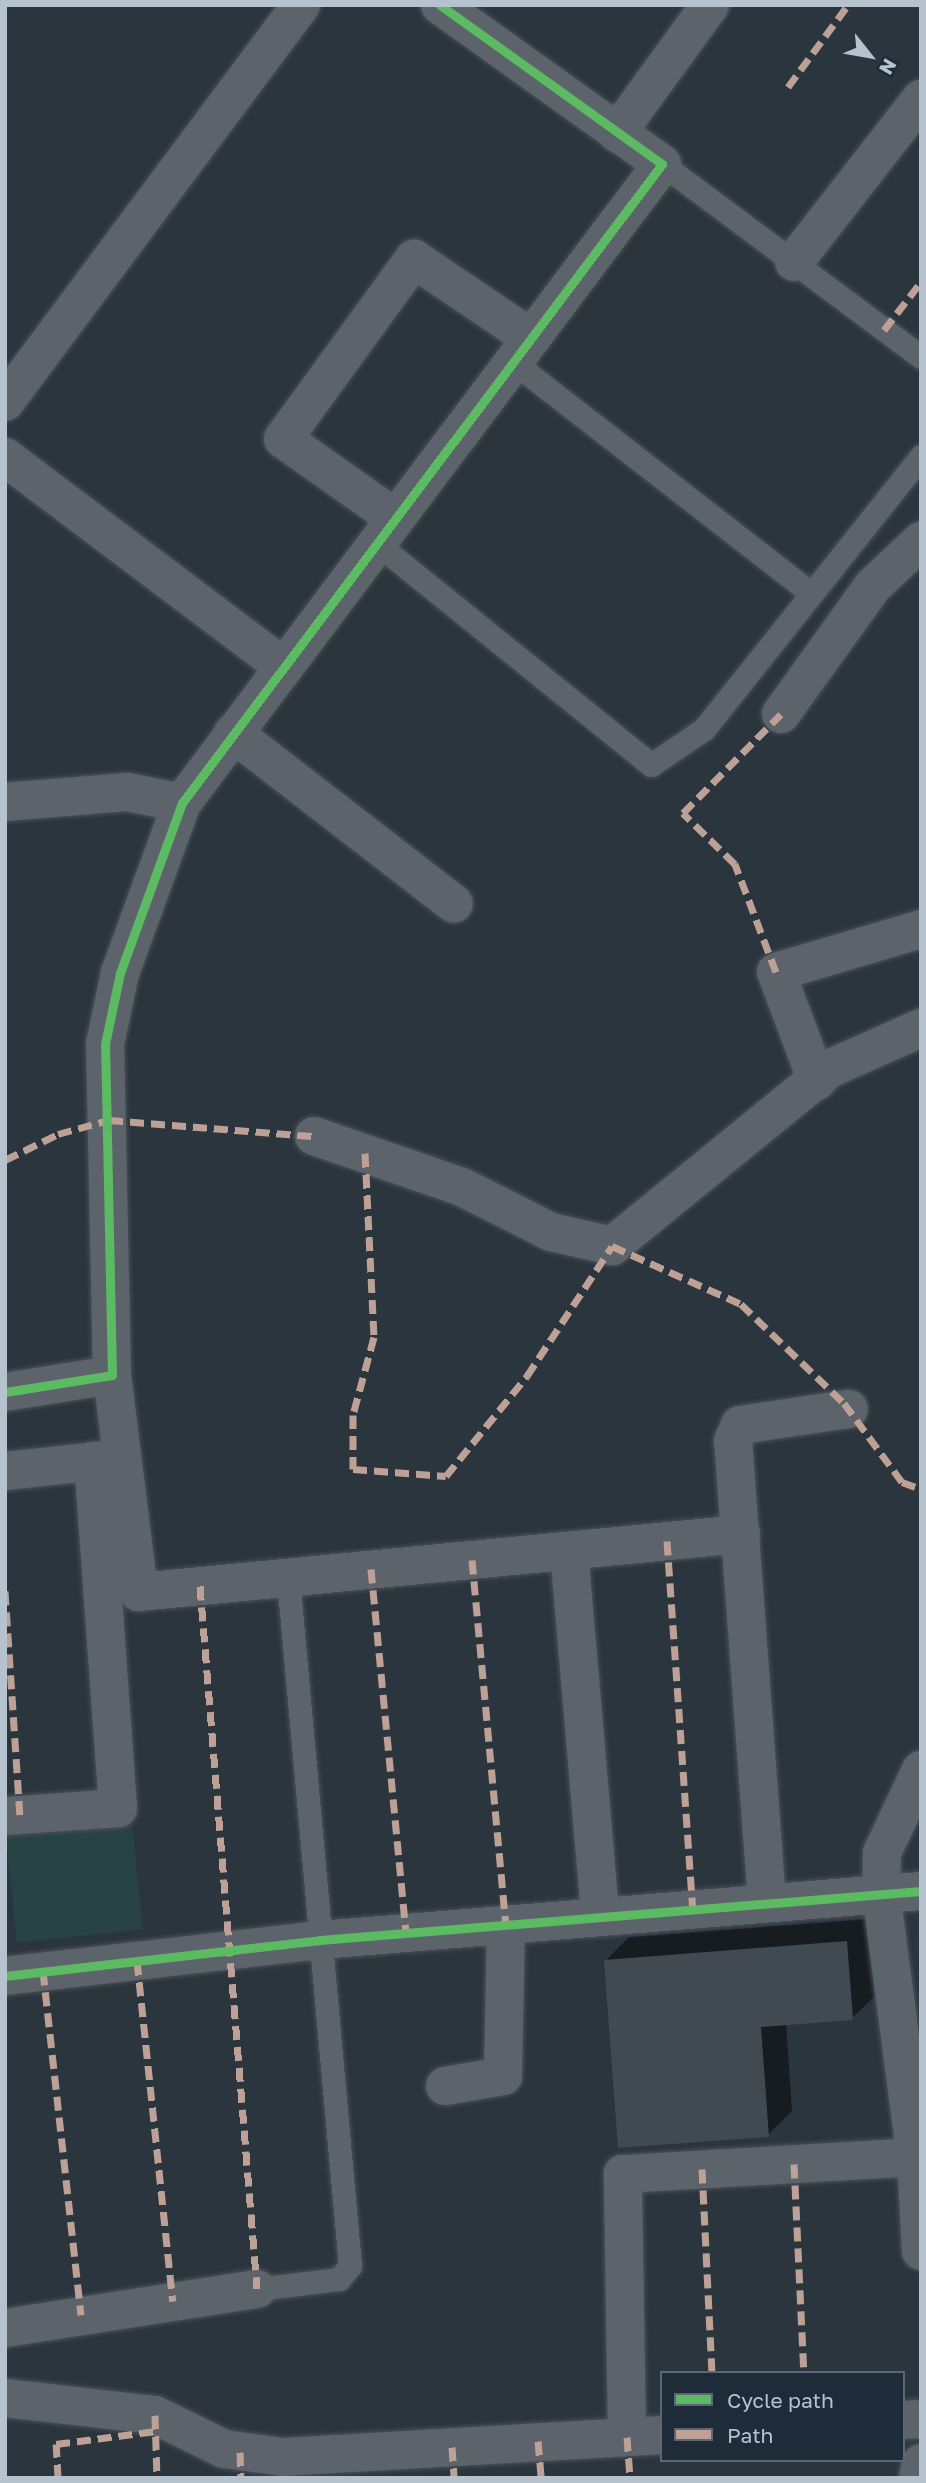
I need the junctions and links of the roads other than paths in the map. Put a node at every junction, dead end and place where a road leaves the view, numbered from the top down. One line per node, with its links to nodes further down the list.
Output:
1 (301, 5): 10 (street)
2 (440, 5): 5 (street)
3 (710, 5): 5 (street)
4 (921, 99): 7 (street)
5 (617, 133): 6 (street)
6 (662, 164): 7 (lane); 8 (street)
7 (794, 262): 9 (lane)
8 (522, 350): 13 (street); 13 (street); 15 (lane)
9 (921, 357)
10 (5, 402)
11 (921, 456): 15 (lane)
12 (5, 457): 16 (street)
13 (385, 530): 15 (lane); 16 (street)
14 (921, 541): 17 (street)
15 (810, 592)
16 (281, 665): 18 (street)
17 (781, 714)
18 (233, 733): 20 (street); 21 (street)
19 (5, 802): 20 (street)
20 (183, 803): 26 (street)
21 (454, 904)
22 (921, 929): 24 (street)
23 (921, 1028): 24 (street)
24 (817, 1081): 25 (street)
25 (314, 1136)
26 (112, 1375): 27 (street); 29 (street)
27 (5, 1392)
28 (849, 1409): 31 (street)
29 (108, 1460): 30 (street); 33 (street); 35 (street)
30 (5, 1471)
31 (741, 1535): 32 (street); 38 (street)
32 (569, 1551): 33 (street); 39 (street)
33 (288, 1578): 41 (lane)
34 (921, 1770): 37 (street)
35 (5, 1816)
36 (921, 1891): 37 (street)
37 (881, 1892): 38 (street); 44 (street)
38 (767, 1902): 39 (street)
39 (600, 1916): 40 (street)
40 (506, 1924): 41 (street); 43 (street)
41 (320, 1940): 42 (street); 46 (lane)
42 (5, 1976)
43 (445, 2086)
44 (918, 2157): 45 (street); 49 (street)
45 (921, 2251)
46 (257, 2289): 47 (street)
47 (5, 2328)
48 (5, 2398): 51 (street)
49 (644, 2436): 51 (street)
50 (921, 2463): 52 (street)
51 (342, 2466)
52 (918, 2478)

